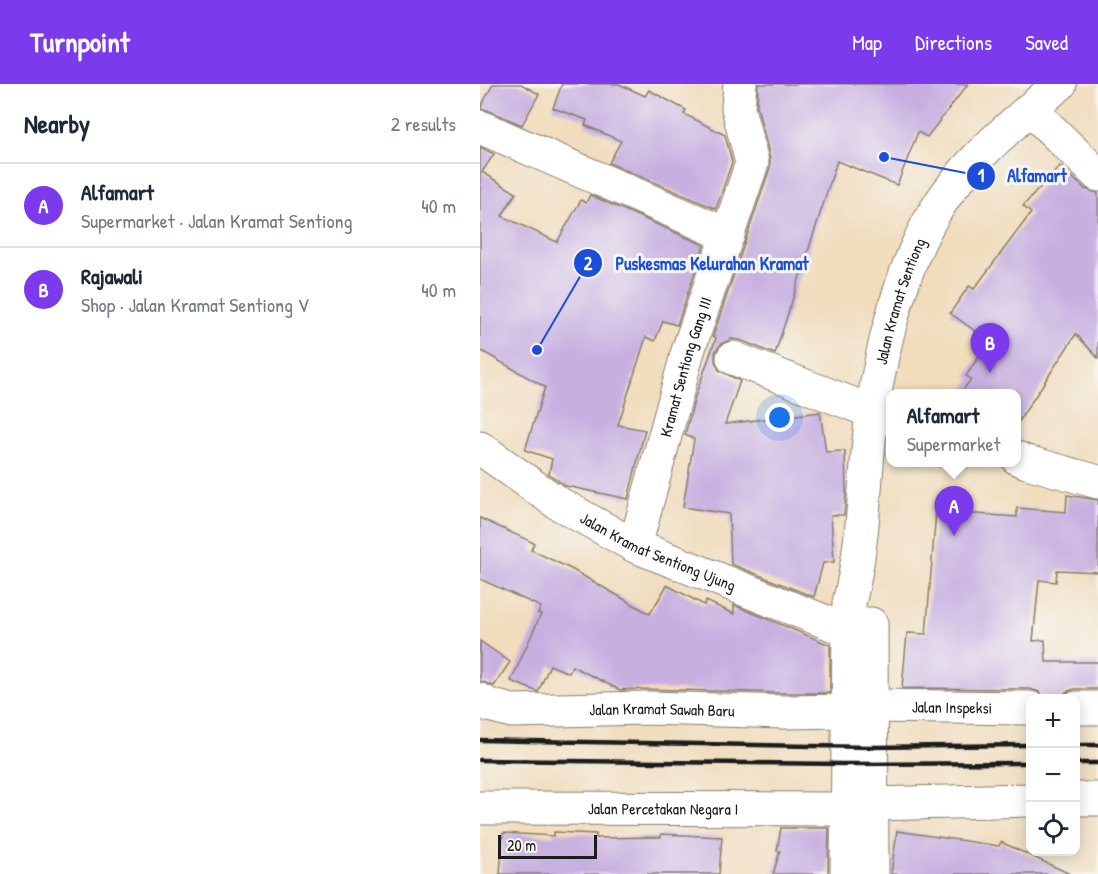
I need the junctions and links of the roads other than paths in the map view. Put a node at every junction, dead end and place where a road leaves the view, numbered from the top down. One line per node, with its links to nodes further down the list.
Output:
1 (740, 84): 6 (street, Kramat Sentiong Gang III)
2 (1060, 84): 3 (street, Jalan Kramat Sentiong)
3 (1030, 109): 5 (street); 8 (street, Jalan Kramat Sentiong)
4 (480, 127): 6 (street)
5 (1098, 176)
6 (728, 235): 12 (street, Kramat Sentiong Gang III)
7 (733, 358): 8 (street)
8 (882, 414): 13 (street, Jalan Kramat Sentiong)
9 (480, 448): 12 (street, Jalan Kramat Sentiong Ujung)
10 (1021, 460): 11 (street)
11 (1098, 482)
12 (635, 546): 14 (street, Jalan Kramat Sentiong Ujung)
13 (856, 575): 14 (street, Jalan Kramat Sentiong); 19 (street, Jalan Kramat Sentiong)
14 (849, 631): 19 (street, Jalan Kramat Sentiong)
15 (480, 700): 19 (street, Jalan Kramat Sawah Baru)
16 (1026, 708): 19 (street, Jalan Inspeksi)
17 (1080, 708): 18 (street)
18 (1098, 708)
19 (860, 709): 23 (street, Jalan Kramat Sentiong)
20 (1080, 799): 21 (street)
21 (1098, 799)
22 (1026, 800): 23 (street, Jalan Percetakan Negara I)
23 (859, 806): 24 (street, Jalan Percetakan Negara I); 25 (street, Jalan Kramat Sentiong); 26 (street, Jalan Kramat Sentiong)
24 (480, 808)
25 (847, 874)
26 (872, 874)

